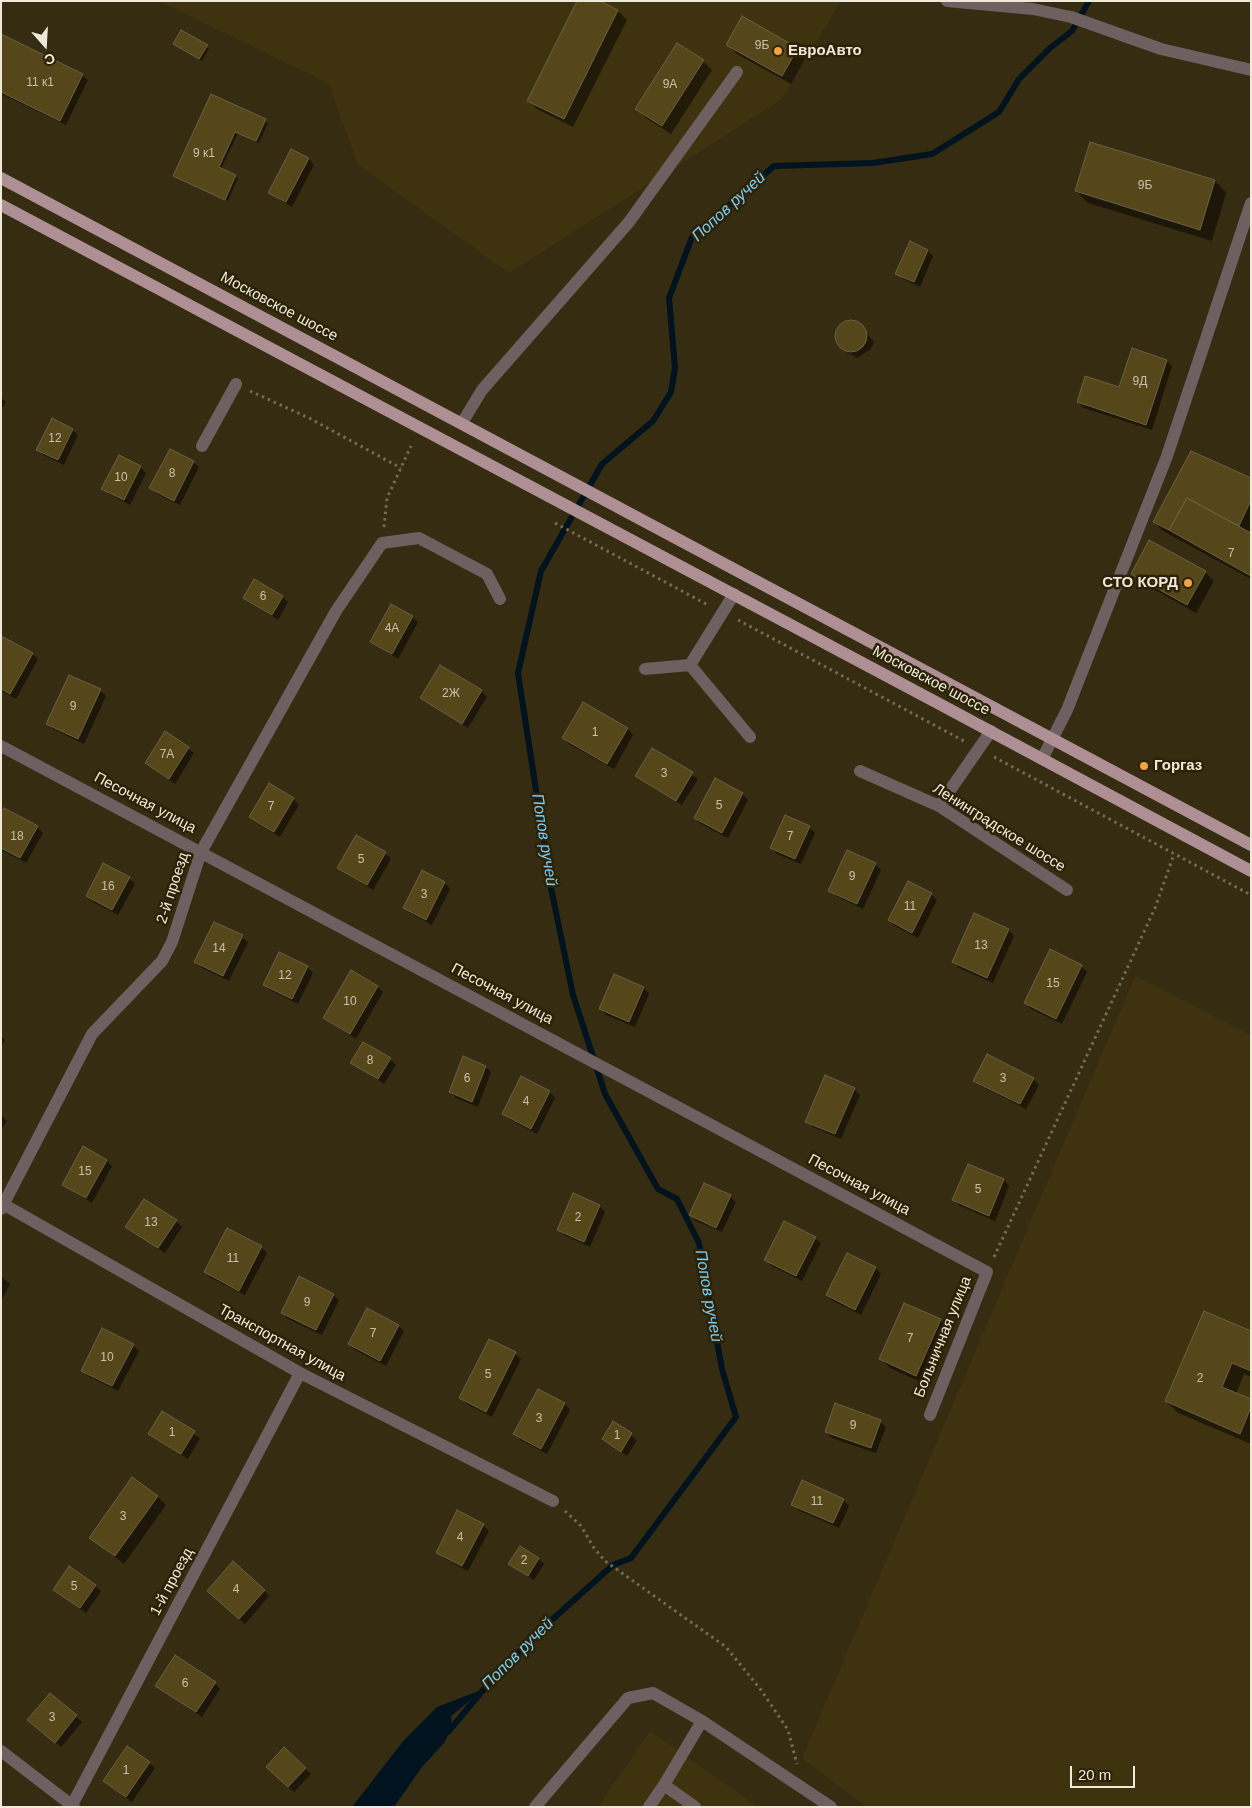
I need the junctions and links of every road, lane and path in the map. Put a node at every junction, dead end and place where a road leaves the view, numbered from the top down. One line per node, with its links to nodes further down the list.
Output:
1 (947, 1): 2 (street)
2 (1251, 70)
3 (737, 72): 8 (street)
4 (1, 178): 8 (main road, Московское шоссе)
5 (1251, 203): 21 (street)
6 (1, 205): 14 (main road, Московское шоссе)
7 (236, 384): 9 (street); 11 (path)
8 (462, 423): 21 (main road, Московское шоссе)
9 (202, 446)
10 (411, 446): 11 (path)
11 (401, 468): 13 (path)
12 (555, 523): 16 (path)
13 (382, 543): 15 (street); 28 (street, 2-й проезд)
14 (734, 594): 16 (street); 19 (main road, Московское шоссе)
15 (500, 600)
16 (722, 612): 17 (street); 23 (path)
17 (690, 665): 18 (street); 20 (street)
18 (645, 669)
19 (991, 731): 23 (street); 24 (main road, Московское шоссе)
20 (750, 737)
21 (1053, 738): 24 (street); 27 (main road, Московское шоссе)
22 (1, 746): 28 (street, Песочная улица)
23 (978, 749): 26 (street); 29 (path)
24 (1042, 759): 30 (main road, Московское шоссе)
25 (860, 771): 26 (street, Ленинградское шоссе)
26 (939, 806): 31 (street, Ленинградское шоссе)
27 (1251, 845)
28 (202, 852): 33 (street, 2-й проезд); 34 (street, Песочная улица)
29 (1174, 854): 32 (path); 34 (path)
30 (1251, 871)
31 (1067, 890)
32 (1251, 895)
33 (2, 1205): 35 (street, Транспортная улица)
34 (987, 1272): 36 (street, Больничная улица)
35 (300, 1373): 37 (street, Транспортная улица); 42 (street, 1-й проезд)
36 (930, 1415)
37 (553, 1501): 41 (path)
38 (702, 1721): 40 (street); 41 (street); 43 (street)
39 (1, 1751): 42 (street)
40 (664, 1785): 44 (street); 45 (street)
41 (803, 1788): 46 (street)
42 (73, 1806)
43 (535, 1807)
44 (649, 1807)
45 (695, 1807)
46 (831, 1807)

